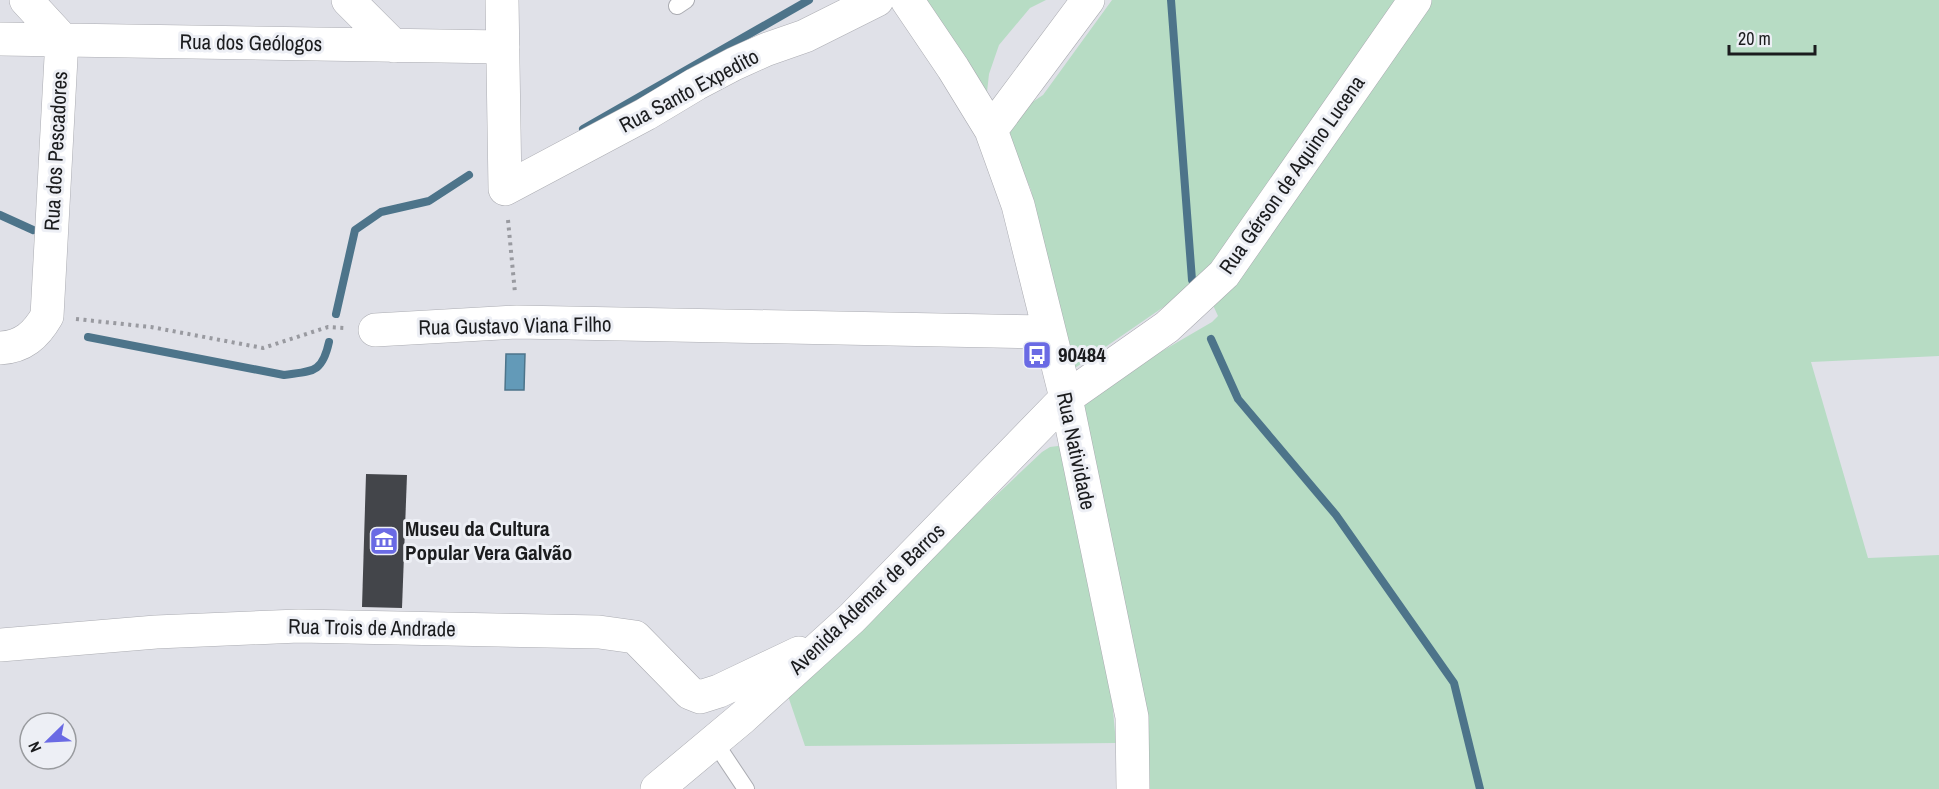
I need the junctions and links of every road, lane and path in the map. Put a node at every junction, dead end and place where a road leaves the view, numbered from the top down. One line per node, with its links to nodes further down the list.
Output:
1 (26, 0): 9 (street)
2 (348, 0): 10 (street)
3 (502, 0): 11 (street)
4 (877, 0): 13 (street, Rua Santo Expedito)
5 (907, 0): 12 (street, Rua Natividade)
6 (1088, 0): 12 (street)
7 (1415, 0): 19 (street, Rua Gérson de Aquino Lucena)
8 (0, 39): 9 (street, Rua dos Geólogos)
9 (62, 39): 10 (street, Rua dos Geólogos); 14 (street, Rua dos Pescadores)
10 (394, 46): 11 (street, Rua dos Geólogos)
11 (503, 47): 13 (street)
12 (991, 130): 17 (street, Rua Natividade)
13 (505, 189): 15 (path)
14 (47, 316): 16 (path); 18 (street)
15 (518, 322): 16 (street, Rua Gustavo Viana Filho); 17 (street, Rua Gustavo Viana Filho)
16 (375, 330)
17 (1049, 332): 19 (street, Rua Natividade)
18 (0, 348)
19 (1066, 398): 20 (street, Avenida Ademar de Barros); 27 (street, Rua Natividade)
20 (830, 638): 22 (street, Rua Trois de Andrade); 23 (street, Avenida Ademar de Barros)
21 (0, 645): 22 (street, Rua Trois de Andrade)
22 (719, 692): 23 (street)
23 (742, 718): 24 (street, Avenida Ademar de Barros)
24 (714, 741): 25 (street, Avenida Ademar de Barros); 26 (lane)
25 (657, 789)
26 (746, 789)
27 (1133, 789)

